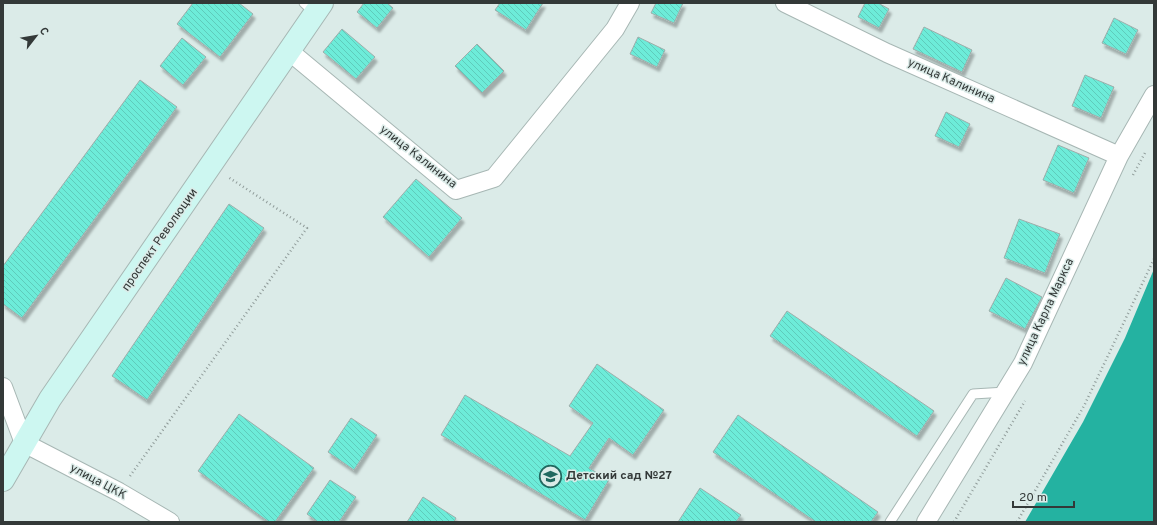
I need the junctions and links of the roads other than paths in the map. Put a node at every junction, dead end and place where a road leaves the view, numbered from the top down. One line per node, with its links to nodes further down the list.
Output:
1 (630, 3): 4 (street, улица Калинина)
2 (785, 3): 6 (street, улица Калинина)
3 (314, 6): 4 (street, проспект Революции)
4 (290, 51): 9 (street, проспект Революции)
5 (1154, 95): 6 (street, улица Карла Маркса)
6 (1119, 156): 7 (street, улица Карла Маркса)
7 (1006, 392): 12 (lane); 13 (street, улица Карла Маркса)
8 (4, 394): 9 (street)
9 (24, 443): 10 (street, проспект Революции); 11 (street, улица ЦКК)
10 (3, 480)
11 (170, 522)
12 (890, 522)
13 (926, 522)

